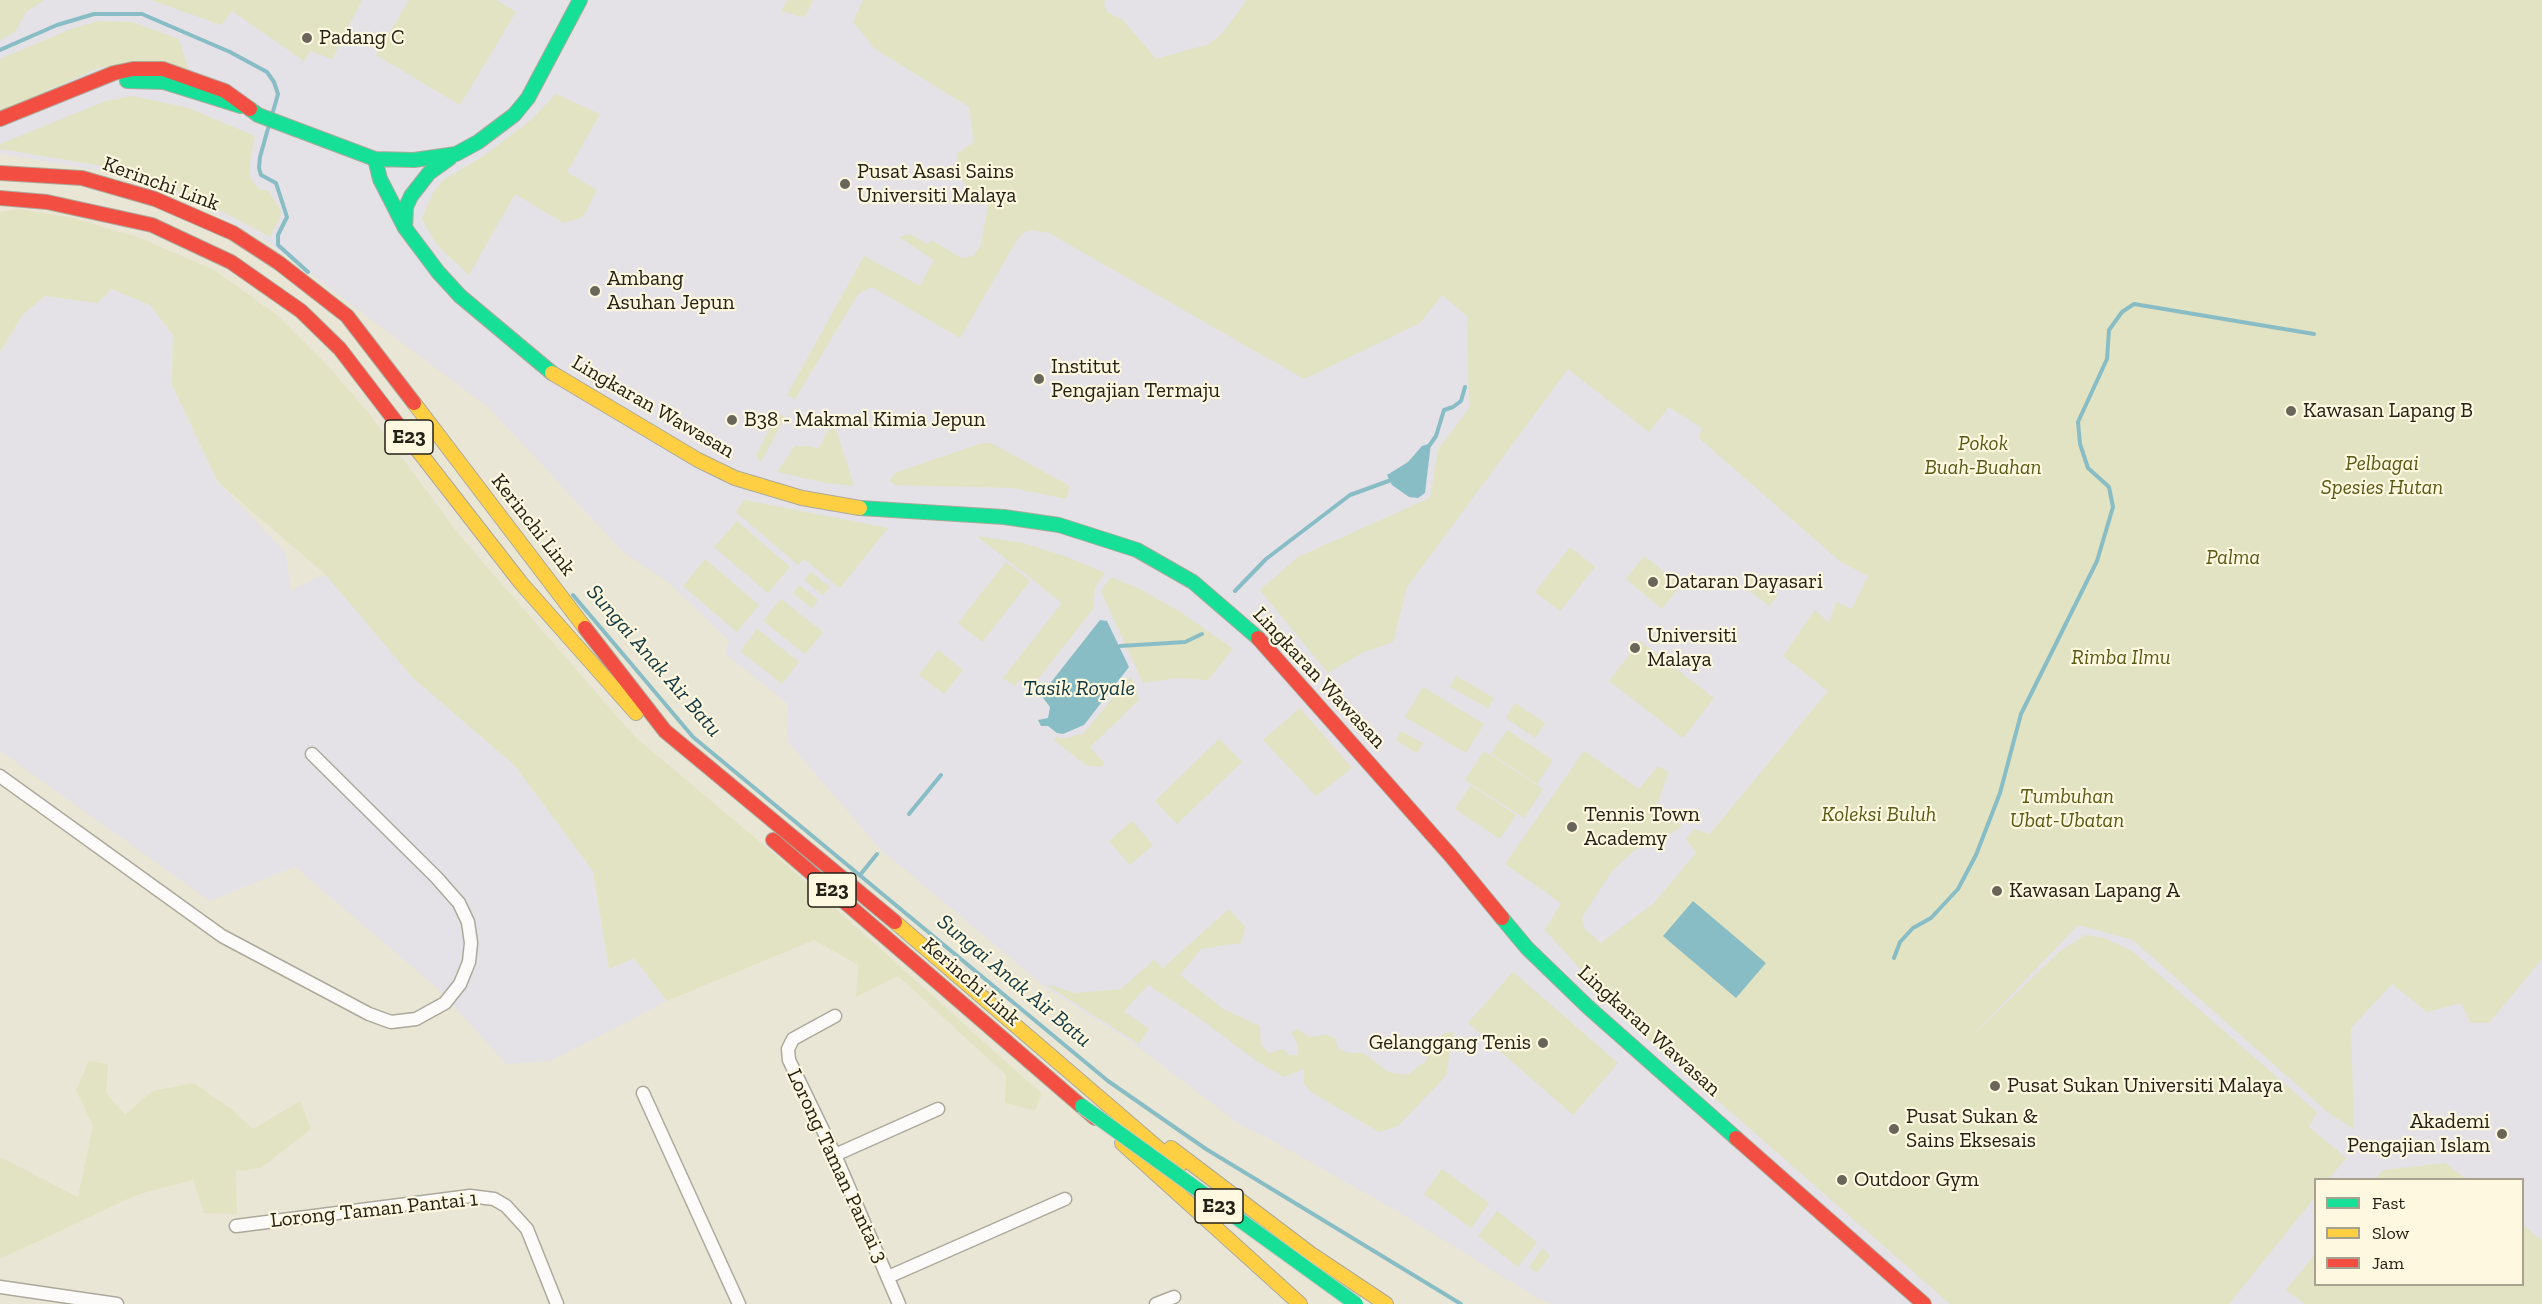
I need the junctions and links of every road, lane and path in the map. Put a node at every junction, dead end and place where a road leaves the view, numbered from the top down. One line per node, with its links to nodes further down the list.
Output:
1 (580, 0): 5 (main road)
2 (244, 107): 3 (main road); 4 (main road); 6 (main road)
3 (0, 119)
4 (0, 129)
5 (456, 154): 6 (main road); 9 (main road)
6 (375, 159): 9 (main road, Lingkaran Wawasan)
7 (0, 173): 16 (main road, Kerinchi Link / E23)
8 (0, 198): 12 (main road, Kerinchi Link / E23)
9 (405, 228): 34 (main road, Lingkaran Wawasan)
10 (312, 754): 11 (street)
11 (0, 776)
12 (746, 816)
13 (763, 831): 17 (main road, Kerinchi Link / E23)
14 (835, 1016): 19 (street, Lorong Taman Pantai 3)
15 (643, 1093): 27 (street)
16 (1096, 1093): 31 (main road, E23); 33 (main road, E23)
17 (1082, 1106): 30 (main road, E23, bridge); 32 (main road, E23, bridge)
18 (938, 1109): 19 (street)
19 (835, 1155): 22 (street, Lorong Taman Pantai 3)
20 (1065, 1199): 22 (street)
21 (236, 1226): 26 (street, Lorong Taman Pantai 1)
22 (888, 1277): 28 (street, Lorong Taman Pantai 3)
23 (0, 1287): 25 (street)
24 (1174, 1297): 29 (street)
25 (117, 1304)
26 (557, 1304)
27 (739, 1304)
28 (899, 1304)
29 (1156, 1304)
30 (1300, 1304)
31 (1340, 1304)
32 (1356, 1304)
33 (1386, 1304)
34 (1924, 1304)

